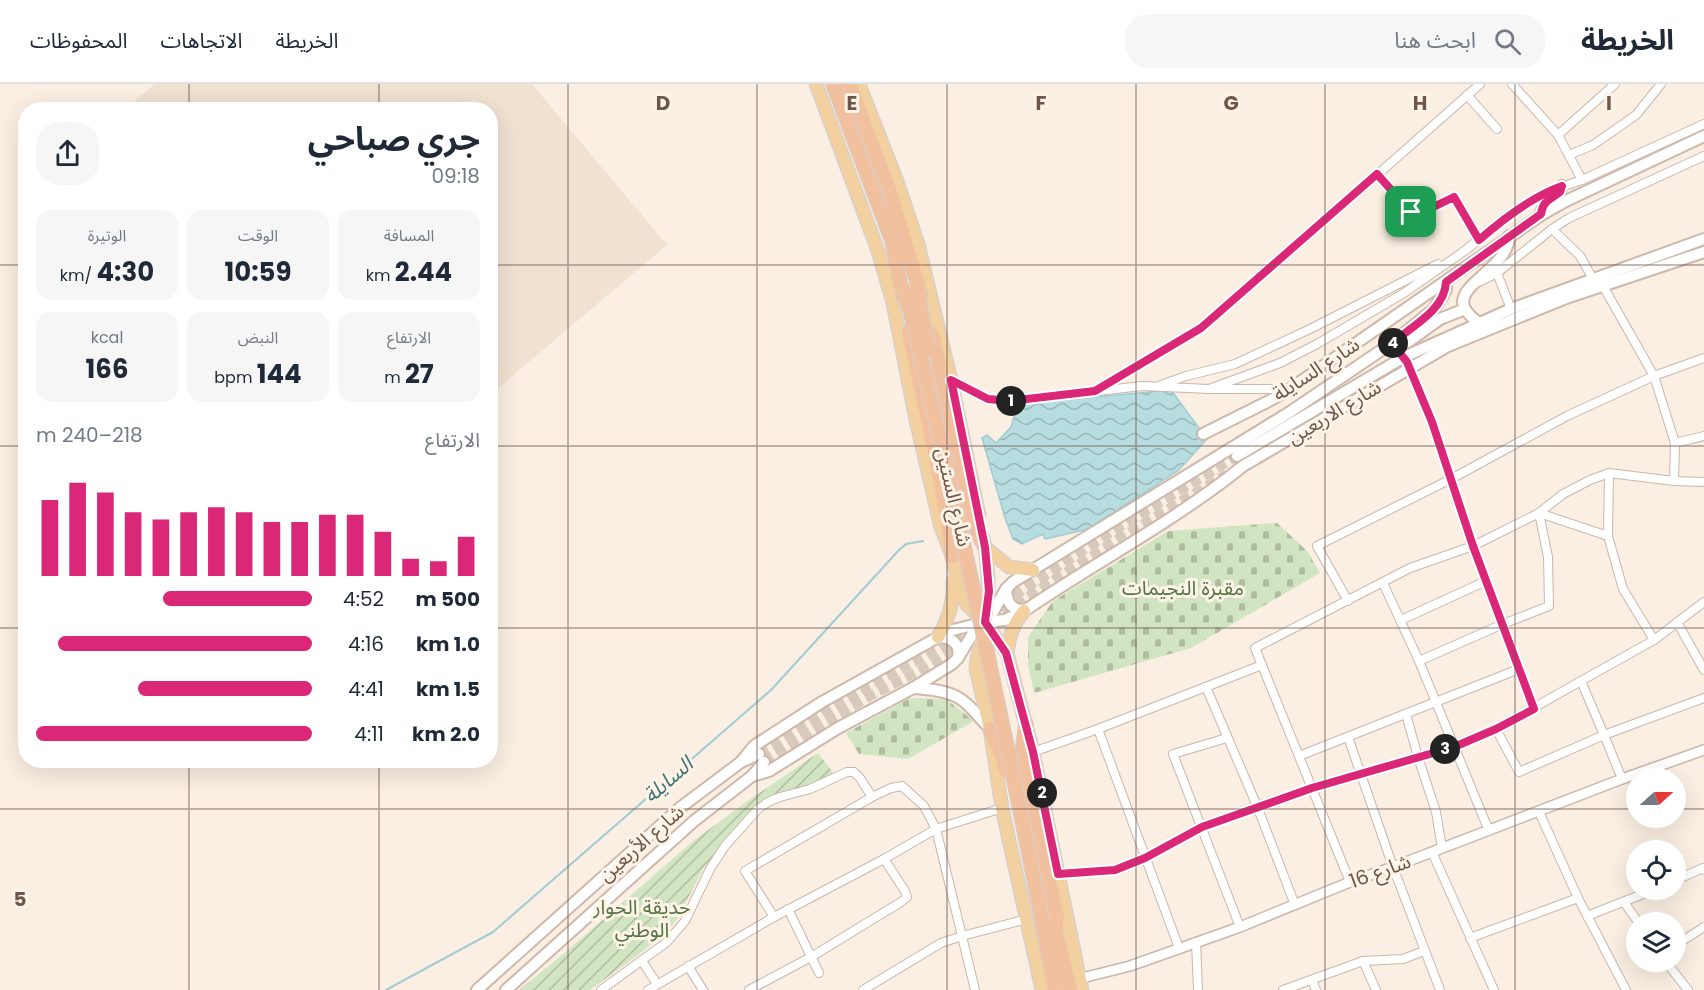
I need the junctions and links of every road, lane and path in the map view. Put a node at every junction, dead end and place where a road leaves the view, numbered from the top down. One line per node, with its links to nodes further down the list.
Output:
1 (816, 84): 59 (main road, شارع الستين)
2 (833, 84): 32 (highway, شارع الستين)
3 (849, 84): 29 (highway, شارع الستين)
4 (860, 84): 42 (main road, شارع الستين)
5 (1480, 84): 9 (street)
6 (1512, 84): 12 (street)
7 (1614, 84): 12 (street)
8 (1661, 84): 14 (street)
9 (1467, 95): 11 (street); 16 (street)
10 (1704, 124): 17 (street)
11 (1497, 129)
12 (1558, 135): 14 (street)
13 (1704, 136): 19 (main road, شارع السايلة)
14 (1569, 155): 17 (street)
15 (1704, 156): 20 (street)
16 (1377, 174): 23 (street); 46 (street)
17 (1582, 180): 18 (street)
18 (1562, 186): 19 (main road); 23 (street)
19 (1541, 214): 21 (main road, شارع السايلة)
20 (1552, 229): 26 (street); 27 (street)
21 (1509, 236): 28 (main road, شارع السايلة); 30 (main road)
22 (1704, 239): 27 (main road, شارع الاربعين)
23 (1479, 240): 24 (street)
24 (1463, 252): 43 (street); 44 (street)
25 (1704, 252): 31 (main road, شارع الاربعين)
26 (1497, 273): 30 (street); 35 (street)
27 (1593, 279): 33 (main road, شارع الاربعين)
28 (1446, 282): 37 (main road); 45 (main road, شارع السايلة)
29 (917, 285): 58 (highway); 132 (highway, شارع الستين, bridge)
30 (1472, 285): 34 (main road)
31 (1603, 286): 33 (main road, شارع الاربعين); 41 (street)
32 (902, 287): 59 (highway); 132 (highway, شارع الستين, bridge)
33 (1564, 294): 35 (main road, شارع الاربعين); 40 (main road, شارع الاربعين)
34 (1465, 309): 36 (main road); 37 (main road)
35 (1511, 309): 36 (main road, شارع الاربعين)
36 (1478, 323): 38 (main road, شارع الاربعين)
37 (1392, 343): 38 (main road); 47 (main road)
38 (1404, 357): 40 (main road); 47 (main road, شارع الاربعين)
39 (1704, 358): 41 (street)
40 (1410, 368): 52 (street); 66 (main road, شارع الاربعين)
41 (1654, 376): 50 (street); 52 (street)
42 (951, 380): 46 (street); 58 (main road, شارع الستين)
43 (1157, 387): 44 (street); 46 (street)
44 (1209, 389): 45 (street)
45 (1290, 389): 48 (main road, شارع السايلة)
46 (1095, 391)
47 (1290, 412): 60 (main road)
48 (1203, 434)
49 (1704, 436): 50 (street)
50 (1675, 443): 53 (street)
51 (1609, 473): 53 (street); 55 (street); 56 (street)
52 (1451, 479): 57 (street); 64 (street)
53 (1674, 481): 54 (street)
54 (1704, 482)
55 (1539, 513): 56 (street); 57 (street); 70 (street)
56 (1608, 536): 72 (street)
57 (1473, 546): 61 (street); 62 (street)
58 (985, 547): 59 (main road); 60 (main road); 68 (main road, شارع الستين)
59 (952, 556): 68 (main road); 71 (main road)
60 (1033, 570): 63 (main road)
61 (1486, 581): 67 (street); 70 (street)
62 (1383, 583): 64 (street); 67 (street)
63 (1006, 589): 66 (main road); 68 (main road)
64 (1348, 602): 77 (street)
65 (1704, 602): 69 (street)
66 (1024, 611): 68 (main road, شارع الاربعين); 73 (main road)
67 (1401, 620): 76 (street)
68 (985, 622): 71 (main road, شارع الاربعين); 73 (main road); 74 (main road); 85 (main road, شارع الستين)
69 (1677, 622): 72 (street); 75 (street)
70 (1503, 624): 76 (street); 78 (street)
71 (938, 637): 74 (main road); 101 (main road, شارع الاربعين)
72 (1654, 640): 80 (street)
73 (1006, 653): 81 (main road)
74 (958, 658): 83 (main road)
75 (1701, 658): 79 (street)
76 (1419, 661): 86 (street)
77 (1262, 664): 82 (street); 99 (street)
78 (1518, 669): 86 (street); 87 (street)
79 (1704, 670)
80 (1581, 681): 87 (street); 93 (street)
81 (1015, 686): 85 (main road); 89 (main road)
82 (1206, 687): 91 (street); 95 (street)
83 (913, 688): 90 (main road); 103 (main road)
84 (1704, 698): 93 (street)
85 (984, 699): 90 (main road, شارع الستين)
86 (1436, 702): 88 (street); 96 (street)
87 (1534, 709): 92 (street)
88 (1406, 714): 94 (street); 100 (street)
89 (1026, 724): 97 (main road); 132 (highway)
90 (990, 729): 108 (main road); 132 (highway)
91 (1098, 729): 97 (street); 115 (street)
92 (1496, 729): 93 (street); 96 (street)
93 (1604, 735): 104 (street)
94 (1348, 737): 99 (street); 102 (street)
95 (1227, 738): 107 (street); 110 (street)
96 (1454, 747): 100 (street); 112 (street)
97 (1033, 752): 119 (main road)
98 (1703, 752): 104 (street, شارع 16)
99 (1299, 756): 105 (street)
100 (1418, 758): 102 (street); 113 (street)
101 (741, 762): 103 (main road, شارع الأربعين); 131 (main road, شارع الأربعين)
102 (1360, 774): 105 (street); 117 (street)
103 (752, 776): 135 (main road)
104 (1622, 779): 109 (street, شارع 16)
105 (1312, 788): 107 (street); 121 (street)
106 (872, 797): 111 (street); 129 (street); 143 (street)
107 (1257, 806): 110 (street); 125 (street)
108 (1002, 808): 111 (street); 130 (main road)
109 (1539, 812): 112 (street, شارع 16); 122 (street)
110 (1202, 827): 115 (street); 133 (street)
111 (936, 830): 116 (street); 136 (street)
112 (1489, 831): 113 (street, شارع 16)
113 (1442, 848): 114 (street, شارع 16)
114 (1432, 852): 117 (street, شارع 16); 137 (street)
115 (1145, 858): 119 (street); 140 (street)
116 (884, 859): 126 (street); 142 (street)
117 (1394, 867): 121 (street, شارع 16); 141 (street)
118 (1704, 870): 120 (street)
119 (1058, 874): 151 (main road)
120 (1686, 876)
121 (1350, 882): 125 (street, شارع 16)
122 (1578, 898): 128 (street); 137 (street)
123 (1629, 900): 124 (street)
124 (1624, 902): 127 (street); 128 (street)
125 (1295, 905): 133 (street, شارع 16)
126 (788, 909): 129 (street); 142 (street)
127 (1631, 912)
128 (1587, 916): 166 (street)
129 (774, 917): 145 (street)
130 (1027, 919): 136 (street); 151 (main road)
131 (555, 920): 135 (main road); 152 (main road, شارع الأربعين)
132 (1048, 925): 151 (highway, شارع الستين)
133 (1240, 927): 139 (street, شارع 16)
134 (1703, 930): 138 (street)
135 (567, 934): 153 (main road)
136 (962, 936): 150 (street); 159 (street)
137 (1470, 938): 165 (street)
138 (1686, 939)
139 (1196, 942): 140 (street, شارع 16); 160 (street)
140 (1179, 948): 151 (street, شارع 16)
141 (1424, 951): 144 (street); 164 (street)
142 (812, 957): 147 (street); 157 (street)
143 (642, 961): 149 (street); 154 (street)
144 (1364, 961): 148 (street); 163 (street)
145 (688, 966): 149 (street); 156 (street)
146 (1674, 972): 167 (street)
147 (819, 973)
148 (1312, 980): 161 (street); 162 (street)
149 (657, 984): 155 (street)
150 (877, 986): 158 (street)
151 (1064, 987)
152 (477, 990)
153 (506, 990)
154 (601, 990)
155 (648, 990)
156 (704, 990)
157 (749, 990)
158 (863, 990)
159 (975, 990)
160 (1198, 990)
161 (1283, 990)
162 (1316, 990)
163 (1376, 990)
164 (1440, 990)
165 (1494, 990)
166 (1626, 990)
167 (1688, 990)

